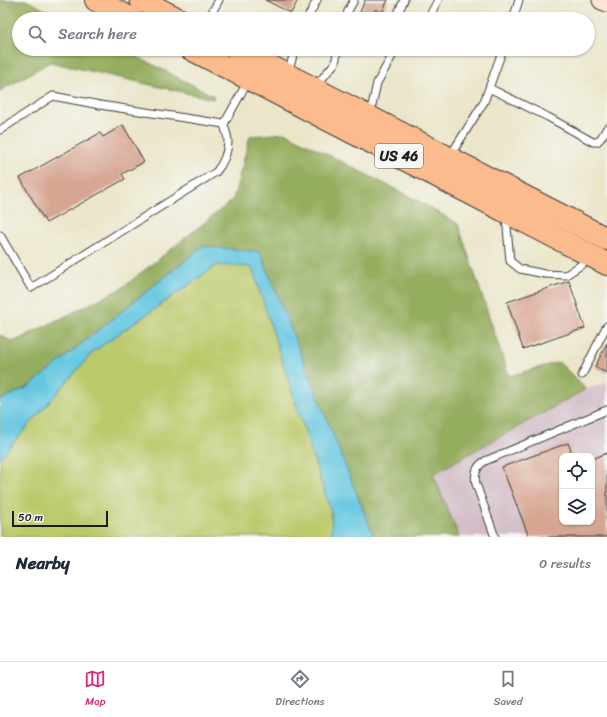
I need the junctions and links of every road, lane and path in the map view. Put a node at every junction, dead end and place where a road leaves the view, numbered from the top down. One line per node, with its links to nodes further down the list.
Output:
1 (96, 0): 11 (highway)
2 (142, 0): 12 (highway)
3 (219, 0): 13 (lane)
4 (317, 0): 14 (lane)
5 (354, 0): 15 (lane)
6 (404, 0): 16 (lane)
7 (438, 0): 17 (lane)
8 (519, 0): 18 (lane)
9 (602, 0): 10 (main road)
10 (607, 2)
11 (119, 12)
12 (165, 12)
13 (212, 12)
14 (311, 12)
15 (348, 12)
16 (398, 12)
17 (432, 12)
18 (515, 12)
19 (205, 56): 26 (highway, US 46)
20 (251, 56): 25 (highway, US 46)
21 (293, 56): 25 (lane)
22 (336, 56): 27 (lane)
23 (392, 56): 29 (lane)
24 (500, 56): 28 (lane)
25 (287, 75): 27 (highway, US 46)
26 (249, 79): 30 (lane); 34 (highway, US 46)
27 (314, 88): 29 (highway, US 46)
28 (489, 88): 31 (lane); 33 (lane)
29 (369, 117): 33 (highway, US 46)
30 (224, 124): 32 (lane); 35 (lane)
31 (607, 128)
32 (0, 130)
33 (449, 158): 36 (highway, US 46)
34 (506, 211): 37 (highway, US 46); 37 (lane)
35 (0, 235)
36 (607, 239)
37 (600, 261)
38 (607, 326): 39 (lane)
39 (582, 375)
40 (607, 410): 41 (lane)
41 (495, 537)

